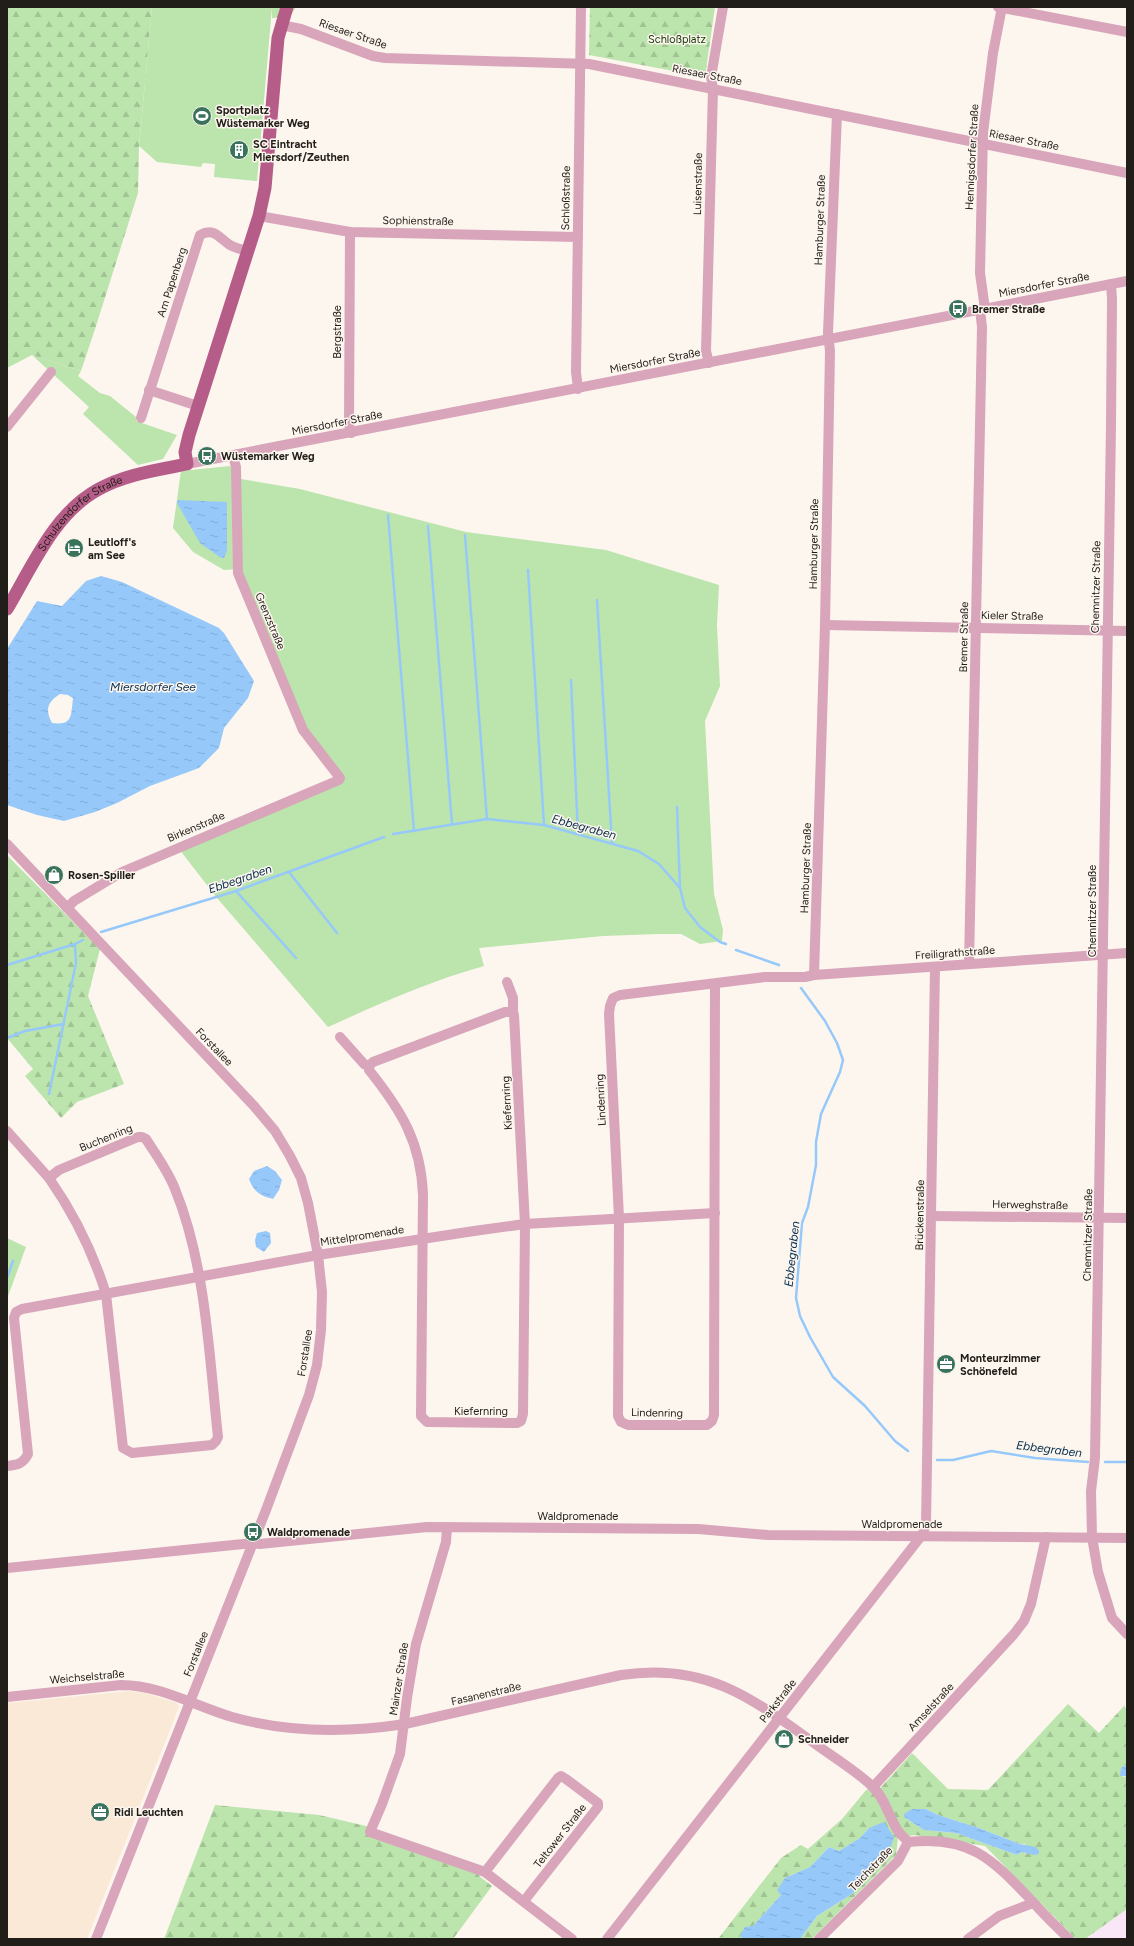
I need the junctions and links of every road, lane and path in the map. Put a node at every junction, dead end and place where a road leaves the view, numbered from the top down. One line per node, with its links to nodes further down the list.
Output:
1 (287, 7): 5 (main road)
2 (581, 7): 7 (street, Schloßstraße)
3 (723, 7): 8 (street, Luisenstraße)
4 (1001, 7): 6 (street); 10 (street, Hennigsdorfer Straße)
5 (281, 25): 7 (street, Riesaer Straße); 12 (main road)
6 (1127, 32)
7 (579, 63): 8 (street, Riesaer Straße); 14 (street, Schloßstraße)
8 (712, 89): 9 (street, Riesaer Straße); 20 (street, Luisenstraße)
9 (837, 114): 10 (street, Riesaer Straße); 19 (street, Hamburger Straße)
10 (983, 144): 11 (street, Riesaer Straße); 18 (street, Hennigsdorfer Straße)
11 (1127, 173)
12 (259, 216): 13 (street, Sophienstraße); 15 (main road)
13 (350, 232): 14 (street, Sophienstraße); 27 (street, Bergstraße)
14 (578, 236): 22 (street, Schloßstraße)
15 (249, 252): 23 (street, Am Papenberg); 24 (main road)
16 (1127, 281): 17 (street, Miersdorfer Straße)
17 (1111, 284): 18 (street, Miersdorfer Straße); 33 (street, Chemnitzer Straße)
18 (982, 310): 19 (street, Miersdorfer Straße); 32 (street, Bremer Straße)
19 (829, 340): 20 (street, Miersdorfer Straße); 31 (street, Hamburger Straße)
20 (709, 363): 22 (street, Miersdorfer Straße)
21 (51, 372): 26 (street)
22 (578, 389): 27 (street, Miersdorfer Straße)
23 (149, 390): 24 (street); 25 (street, Am Papenberg)
24 (198, 406): 29 (main road)
25 (140, 418)
26 (7, 427)
27 (351, 433): 28 (street, Miersdorfer Straße)
28 (233, 456): 29 (street, Miersdorfer Straße); 35 (street, Grenzstraße)
29 (187, 464): 30 (main road, Schulzendorfer Straße)
30 (7, 609)
31 (825, 624): 32 (street, Kieler Straße); 42 (street, Hamburger Straße)
32 (976, 627): 33 (street, Kieler Straße); 40 (street, Bremer Straße)
33 (1108, 631): 34 (street, Kieler Straße); 39 (street, Chemnitzer Straße)
34 (1127, 631)
35 (340, 778): 37 (street, Birkenstraße)
36 (7, 844): 37 (street, Forstallee)
37 (67, 908): 58 (street, Forstallee)
38 (1127, 954): 39 (street, Freiligrathstraße)
39 (1104, 955): 40 (street, Freiligrathstraße); 54 (street, Chemnitzer Straße)
40 (969, 964): 41 (street, Freiligrathstraße)
41 (935, 967): 42 (street, Freiligrathstraße); 52 (street, Brückenstraße)
42 (814, 975): 43 (street, Freiligrathstraße)
43 (785, 976): 45 (street, Lindenring)
44 (506, 982): 46 (street, Kiefernring)
45 (715, 984): 51 (street, Lindenring); 53 (street, Lindenring)
46 (513, 1012): 48 (street); 56 (street, Kiefernring)
47 (340, 1037): 48 (street, Kiefernring)
48 (369, 1066): 57 (street, Kiefernring)
49 (7, 1131): 50 (street)
50 (49, 1178): 59 (street, Buchenring); 60 (street, Buchenring)
51 (715, 1213): 53 (street, Mittelpromenade); 53 (street, Lindenring)
52 (932, 1216): 54 (street, Herweghstraße); 61 (street, Brückenstraße)
53 (619, 1218): 56 (street, Mittelpromenade)
54 (1100, 1218): 55 (street, Herweghstraße); 66 (street, Chemnitzer Straße)
55 (1127, 1218)
56 (525, 1224): 57 (street, Mittelpromenade); 57 (street, Kiefernring)
57 (422, 1238): 58 (street, Mittelpromenade)
58 (318, 1255): 59 (street, Mittelpromenade); 68 (street, Forstallee)
59 (200, 1276): 60 (street, Mittelpromenade); 60 (street, Buchenring)
60 (106, 1294): 62 (street, Mittelpromenade)
61 (928, 1462): 64 (street, Parkstraße)
62 (7, 1466)
63 (447, 1527): 64 (street, Waldpromenade); 68 (street, Waldpromenade); 74 (street, Mainzer Straße)
64 (922, 1535): 65 (street, Waldpromenade); 73 (street, Parkstraße)
65 (1046, 1537): 66 (street, Waldpromenade); 75 (street, Amselstraße)
66 (1092, 1538): 67 (street, Waldpromenade); 70 (street, Chemnitzer Straße)
67 (1127, 1538)
68 (253, 1543): 69 (street, Waldpromenade); 72 (street, Forstallee)
69 (7, 1568)
70 (1127, 1634)
71 (7, 1697): 72 (street, Weichselstraße)
72 (190, 1703): 74 (street, Fasanenstraße); 80 (street, Forstallee)
73 (779, 1718): 74 (street, Fasanenstraße); 75 (street); 82 (street, Parkstraße)
74 (405, 1724): 77 (street, Mainzer Straße)
75 (873, 1787): 76 (street)
76 (908, 1842): 79 (street); 83 (street, Teichstraße)
77 (485, 1872): 78 (street); 78 (street, Teltower Straße)
78 (524, 1901): 81 (street)
79 (1033, 1903): 84 (street); 85 (street)
80 (96, 1939)
81 (572, 1939)
82 (607, 1939)
83 (819, 1939)
84 (968, 1939)
85 (1069, 1939)

